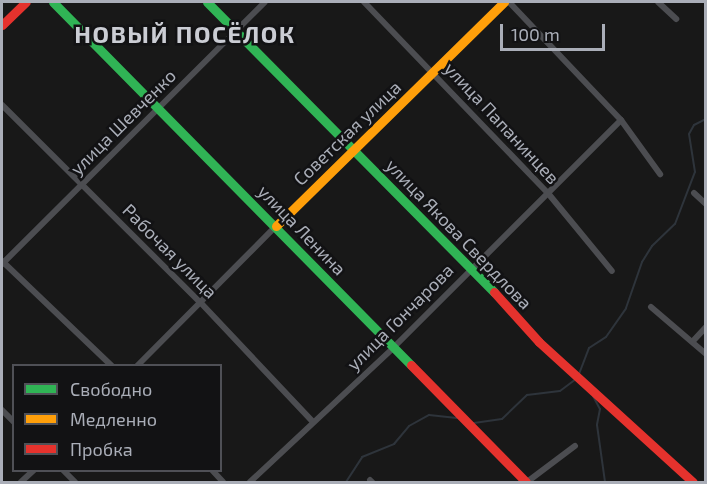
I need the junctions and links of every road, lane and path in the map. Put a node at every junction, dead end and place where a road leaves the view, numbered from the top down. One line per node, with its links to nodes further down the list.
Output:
1 (26, 2): 9 (street)
2 (53, 2): 13 (street, улица Ленина)
3 (207, 2): 10 (street, улица Якова Свердлова)
4 (265, 2): 10 (street, улица Шевченко)
5 (364, 2): 11 (street, улица Папанинцев)
6 (506, 2): 11 (street, Советская улица); 14 (street)
7 (658, 2): 8 (street)
8 (676, 19)
9 (2, 25)
10 (236, 30): 13 (street, улица Шевченко); 15 (street, улица Якова Свердлова)
11 (434, 70): 15 (street, Советская улица); 18 (street, улица Папанинцев)
12 (2, 105): 17 (street, Рабочая улица)
13 (159, 107): 17 (street, улица Шевченко); 21 (street, улица Ленина)
14 (621, 120): 16 (street); 18 (street, улица Гончарова)
15 (354, 150): 21 (street, Советская улица); 23 (street, улица Якова Свердлова)
16 (660, 174)
17 (81, 184): 22 (street, улица Шевченко); 25 (street, Рабочая улица)
18 (547, 192): 23 (street, улица Гончарова); 24 (street, улица Папанинцев)
19 (694, 193): 20 (street)
20 (705, 204)
21 (276, 226): 25 (street, Советская улица); 29 (street, улица Ленина)
22 (2, 262): 31 (street)
23 (472, 267): 29 (street, улица Гончарова); 41 (street, улица Якова Свердлова)
24 (612, 271)
25 (200, 302): 32 (street, Советская улица); 33 (street, Рабочая улица)
26 (651, 307): 28 (street)
27 (705, 327): 28 (street)
28 (693, 341): 30 (street)
29 (393, 348): 33 (street, улица Гончарова); 40 (street, улица Ленина)
30 (705, 354)
31 (110, 364)
32 (140, 364)
33 (313, 422): 39 (street, улица Гончарова)
34 (575, 446): 40 (street)
35 (33, 472): 37 (street)
36 (64, 472): 38 (street)
37 (21, 483)
38 (75, 483)
39 (250, 483)
40 (527, 483)
41 (693, 483)

